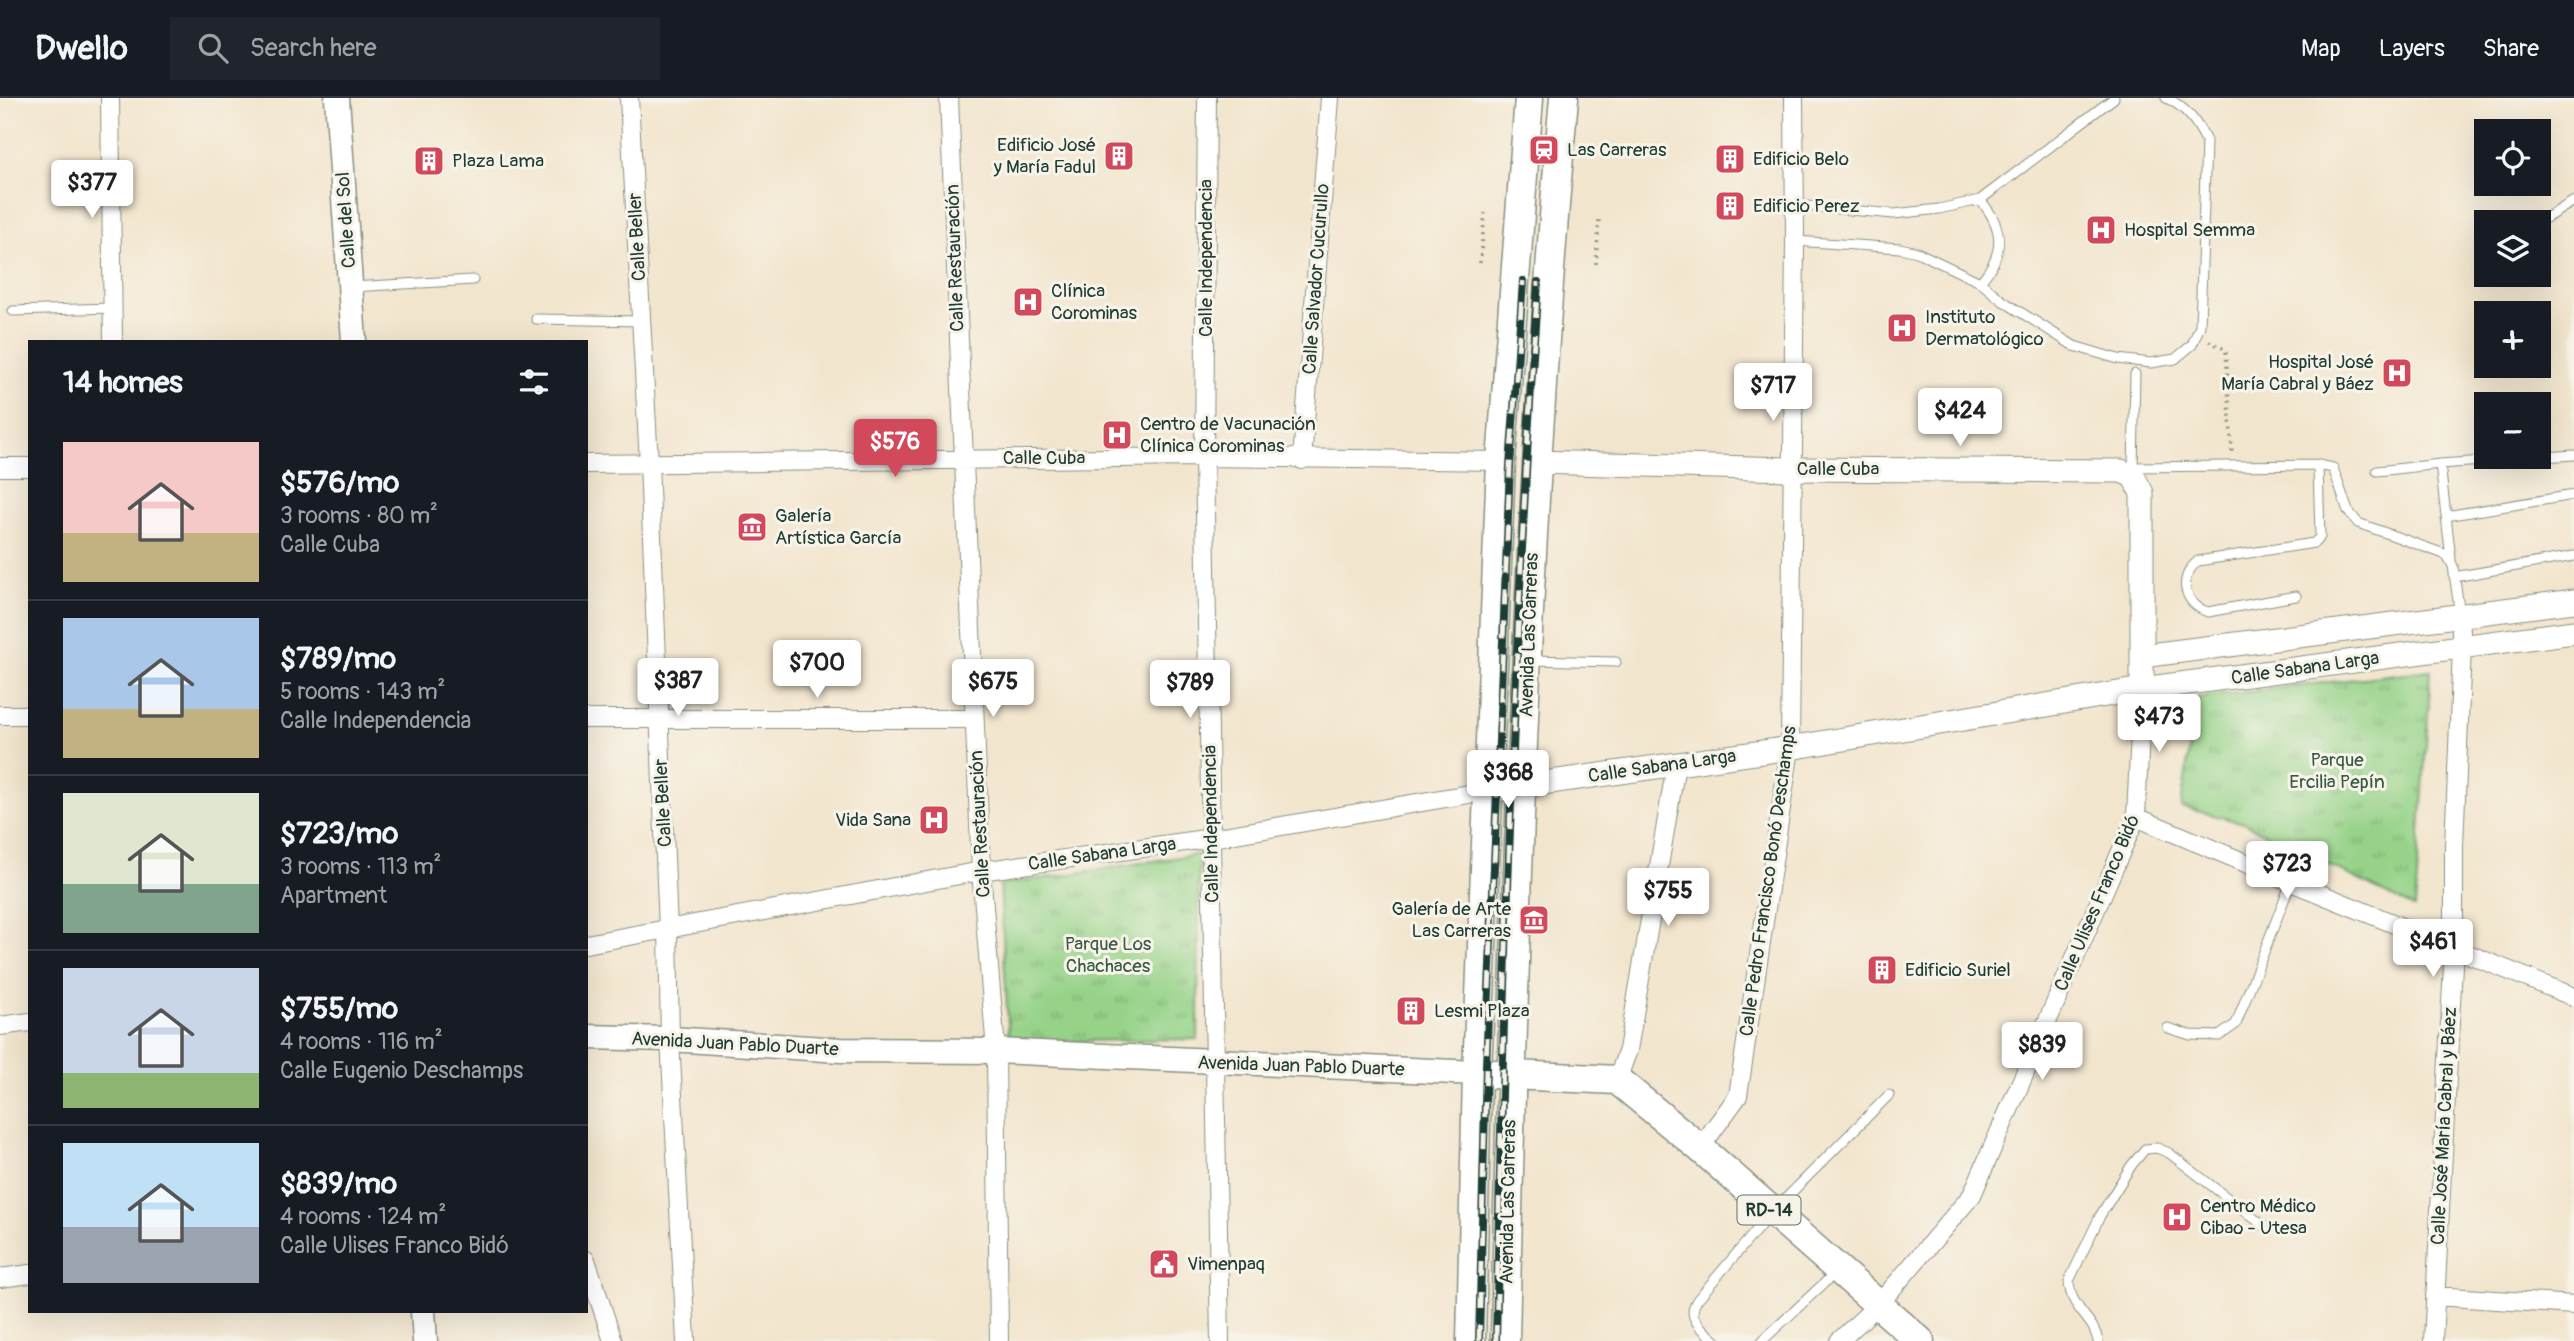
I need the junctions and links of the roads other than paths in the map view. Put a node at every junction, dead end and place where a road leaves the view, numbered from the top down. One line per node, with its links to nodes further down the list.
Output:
1 (110, 98): 20 (street)
2 (337, 98): 19 (main road, Calle del Sol)
3 (629, 98): 23 (street, Calle Beller)
4 (949, 98): 29 (street, Calle Restauración)
5 (1207, 98): 28 (street, Calle Independencia)
6 (1330, 98): 30 (street, Calle Salvador Cucurullo)
7 (1529, 98): 31 (main road, Avenida Las Carreras)
8 (1564, 98): 33 (main road, Avenida Las Carreras)
9 (1794, 98): 14 (street, Calle Pedro Francisco Bonó Deschamps)
10 (2114, 98): 12 (lane)
11 (2166, 98): 18 (lane)
12 (1980, 200): 14 (lane); 18 (lane)
13 (2574, 201): 15 (lane)
14 (1795, 205): 16 (street, Calle Pedro Francisco Bonó Deschamps)
15 (2551, 215)
16 (1795, 241): 18 (lane); 39 (street, Calle Pedro Francisco Bonó Deschamps)
17 (473, 280): 19 (lane)
18 (1980, 282)
19 (350, 287): 25 (main road, Calle del Sol)
20 (112, 308): 21 (lane); 24 (street)
21 (13, 311)
22 (536, 319): 23 (lane)
23 (641, 321): 32 (street, Calle Beller)
24 (113, 340)
25 (354, 340)
26 (2135, 374): 41 (lane)
27 (2574, 455): 35 (lane)
28 (1204, 457): 29 (street, Calle Cuba); 30 (street, Calle Cuba); 66 (street, Calle Independencia)
29 (962, 458): 32 (street, Calle Cuba); 59 (street, Calle Restauración)
30 (1302, 460): 31 (street, Calle Cuba)
31 (1501, 461): 64 (main road, Avenida Las Carreras)
32 (649, 463): 34 (street, Calle Cuba); 60 (street, Calle Beller)
33 (1536, 463): 39 (street, Calle Cuba); 53 (main road, Avenida Las Carreras)
34 (588, 464)
35 (2440, 464): 40 (lane); 43 (lane)
36 (2318, 465): 41 (lane); 45 (lane); 47 (lane)
37 (0, 467): 38 (street)
38 (28, 467)
39 (1791, 469): 41 (street, Calle Cuba); 61 (street, Calle Pedro Francisco Bonó Deschamps)
40 (2377, 471)
41 (2133, 472): 52 (street)
42 (2574, 495): 43 (lane)
43 (2446, 516): 45 (lane)
44 (2574, 556): 46 (lane)
45 (2451, 561): 46 (lane)
46 (2454, 577): 49 (lane)
47 (2296, 596)
48 (2574, 601): 49 (street, Calle Sabana Larga)
49 (2460, 617): 51 (street, Calle José María Cabral y Báez); 52 (street, Calle Sabana Larga)
50 (2574, 632): 51 (street, Calle Sabana Larga)
51 (2462, 647): 55 (street, Calle Sabana Larga); 71 (street, Calle José María Cabral y Báez)
52 (2142, 656): 55 (street)
53 (1528, 660): 54 (lane); 63 (main road, Avenida Las Carreras)
54 (1616, 662)
55 (2142, 689): 61 (street, Calle Sabana Larga); 65 (street, Calle Ulises Franco Bidó)
56 (0, 715): 57 (street)
57 (28, 715)
58 (588, 719): 60 (street)
59 (974, 719): 60 (street); 67 (street, Calle Restauración)
60 (659, 720): 69 (street, Calle Beller)
61 (1790, 748): 62 (street, Calle Sabana Larga); 84 (street, Calle Pedro Francisco Bonó Deschamps)
62 (1676, 765): 63 (street, Calle Sabana Larga); 82 (street)
63 (1522, 786): 64 (street, Calle Sabana Larga); 81 (main road, Avenida Las Carreras)
64 (1487, 791): 66 (street, Calle Sabana Larga); 80 (main road, Avenida Las Carreras)
65 (2137, 817): 68 (street); 92 (street, Calle Ulises Franco Bidó)
66 (1212, 838): 67 (street, Calle Sabana Larga); 79 (street, Calle Independencia)
67 (981, 871): 69 (street, Calle Sabana Larga); 78 (street, Calle Restauración)
68 (2291, 882): 71 (street); 75 (lane)
69 (668, 930): 70 (street, Calle Sabana Larga); 77 (street, Calle Beller)
70 (588, 944)
71 (2454, 947): 72 (street); 91 (street, Calle José María Cabral y Báez)
72 (2574, 996)
73 (28, 1022): 74 (street)
74 (0, 1026)
75 (2168, 1028)
76 (588, 1037): 77 (main road, Avenida Juan Pablo Duarte)
77 (670, 1039): 78 (main road, Avenida Juan Pablo Duarte); 97 (street, Calle Beller)
78 (996, 1051): 79 (main road, Avenida Juan Pablo Duarte); 98 (street, Calle Restauración)
79 (1215, 1062): 80 (main road, Avenida Juan Pablo Duarte); 99 (street, Calle Independencia)
80 (1477, 1073): 81 (main road, Avenida Juan Pablo Duarte); 100 (main road, Avenida Las Carreras)
81 (1511, 1075): 82 (main road, Avenida Juan Pablo Duarte); 101 (main road, Avenida Las Carreras)
82 (1617, 1080): 84 (main road, RD-14)
83 (1889, 1095): 85 (lane)
84 (1700, 1148): 85 (main road, RD-14)
85 (1772, 1212): 88 (main road, RD-14); 102 (lane)
86 (2264, 1226): 106 (lane)
87 (588, 1266): 96 (street)
88 (1839, 1270): 92 (main road, RD-14); 103 (lane)
89 (28, 1274): 90 (street)
90 (0, 1278)
91 (2435, 1296): 93 (street); 107 (street, Calle José María Cabral y Báez)
92 (1879, 1304): 104 (street, Calle Ulises Franco Bidó); 105 (main road, RD-14)
93 (2574, 1305)
94 (423, 1313): 95 (main road)
95 (425, 1341)
96 (613, 1341)
97 (687, 1341)
98 (999, 1341)
99 (1220, 1341)
100 (1471, 1341)
101 (1505, 1341)
102 (1716, 1341)
103 (1762, 1341)
104 (1839, 1341)
105 (1920, 1341)
106 (2098, 1341)
107 (2433, 1341)

